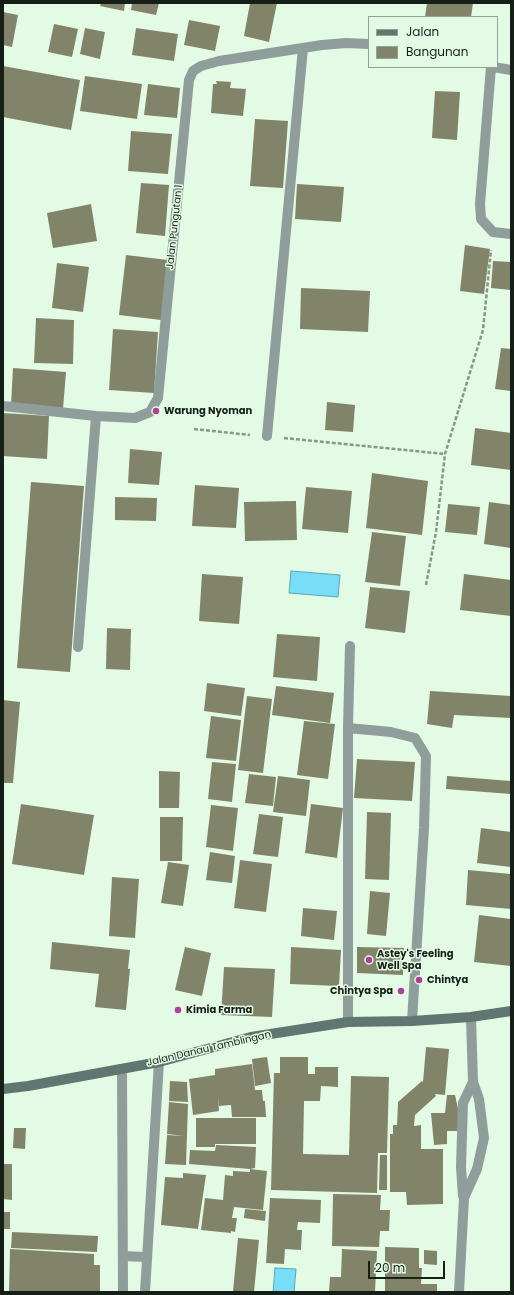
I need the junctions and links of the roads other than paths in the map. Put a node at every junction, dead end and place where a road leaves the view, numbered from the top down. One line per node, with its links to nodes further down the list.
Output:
1 (368, 44): 2 (street, Jalan Pungutan 1)
2 (303, 48): 8 (street, Jalan Pungutan 1); 9 (street)
3 (492, 68): 6 (street)
4 (498, 68): 5 (street)
5 (511, 70)
6 (511, 234)
7 (3, 406): 8 (street, Jalan Pungutan 1)
8 (96, 416): 11 (street)
9 (267, 436)
10 (350, 646): 12 (street)
11 (78, 647)
12 (348, 728): 15 (street); 16 (street)
13 (511, 1011): 14 (street, Jalan Danau Tamblingan)
14 (471, 1017): 15 (street, Jalan Danau Tamblingan); 19 (street)
15 (412, 1021): 16 (street, Jalan Danau Tamblingan)
16 (348, 1022): 17 (street, Jalan Danau Tamblingan)
17 (158, 1062): 18 (street, Jalan Danau Tamblingan); 23 (street)
18 (122, 1069): 20 (street, Jalan Danau Tamblingan); 22 (street)
19 (473, 1082): 21 (street); 21 (street)
20 (3, 1089)
21 (464, 1198): 26 (street)
22 (124, 1256): 23 (street); 24 (street)
23 (145, 1257): 25 (street)
24 (123, 1292)
25 (144, 1292)
26 (459, 1292)

